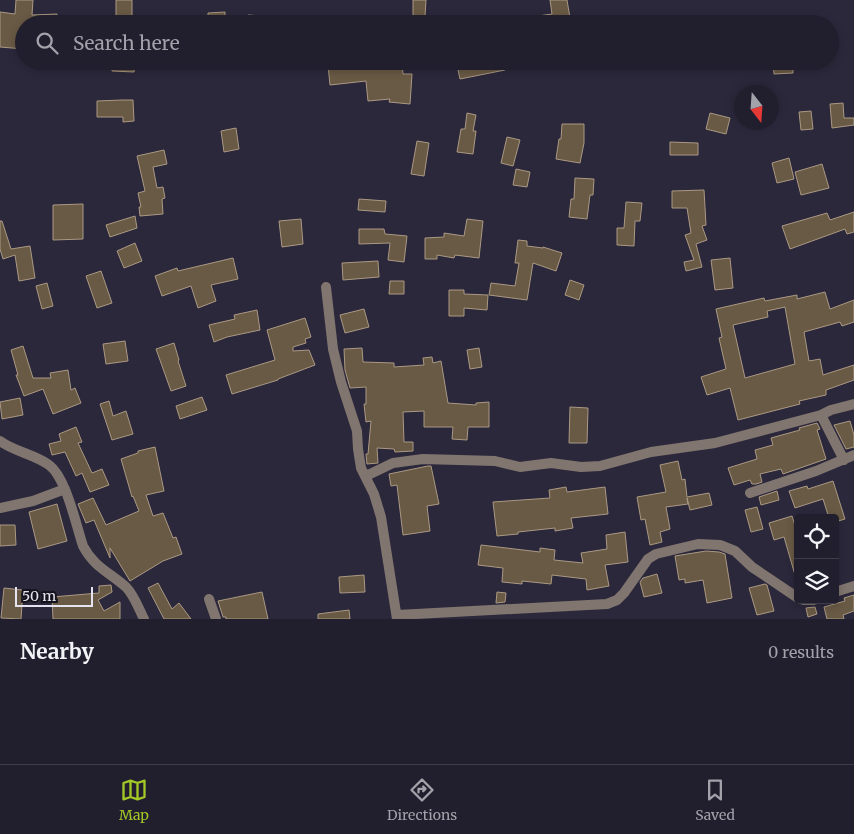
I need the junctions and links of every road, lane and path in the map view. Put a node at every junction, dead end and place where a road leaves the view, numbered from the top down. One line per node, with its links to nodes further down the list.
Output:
1 (326, 287): 7 (street)
2 (854, 404): 3 (street)
3 (821, 415): 6 (street); 7 (street)
4 (0, 440): 8 (street)
5 (854, 455): 6 (street)
6 (844, 460): 9 (street)
7 (366, 476): 15 (street)
8 (65, 489): 10 (street); 16 (street)
9 (750, 493)
10 (0, 508)
11 (854, 586): 12 (street)
12 (839, 591)
13 (794, 595): 15 (street)
14 (209, 599): 17 (street)
15 (397, 617)
16 (144, 619)
17 (216, 619)

